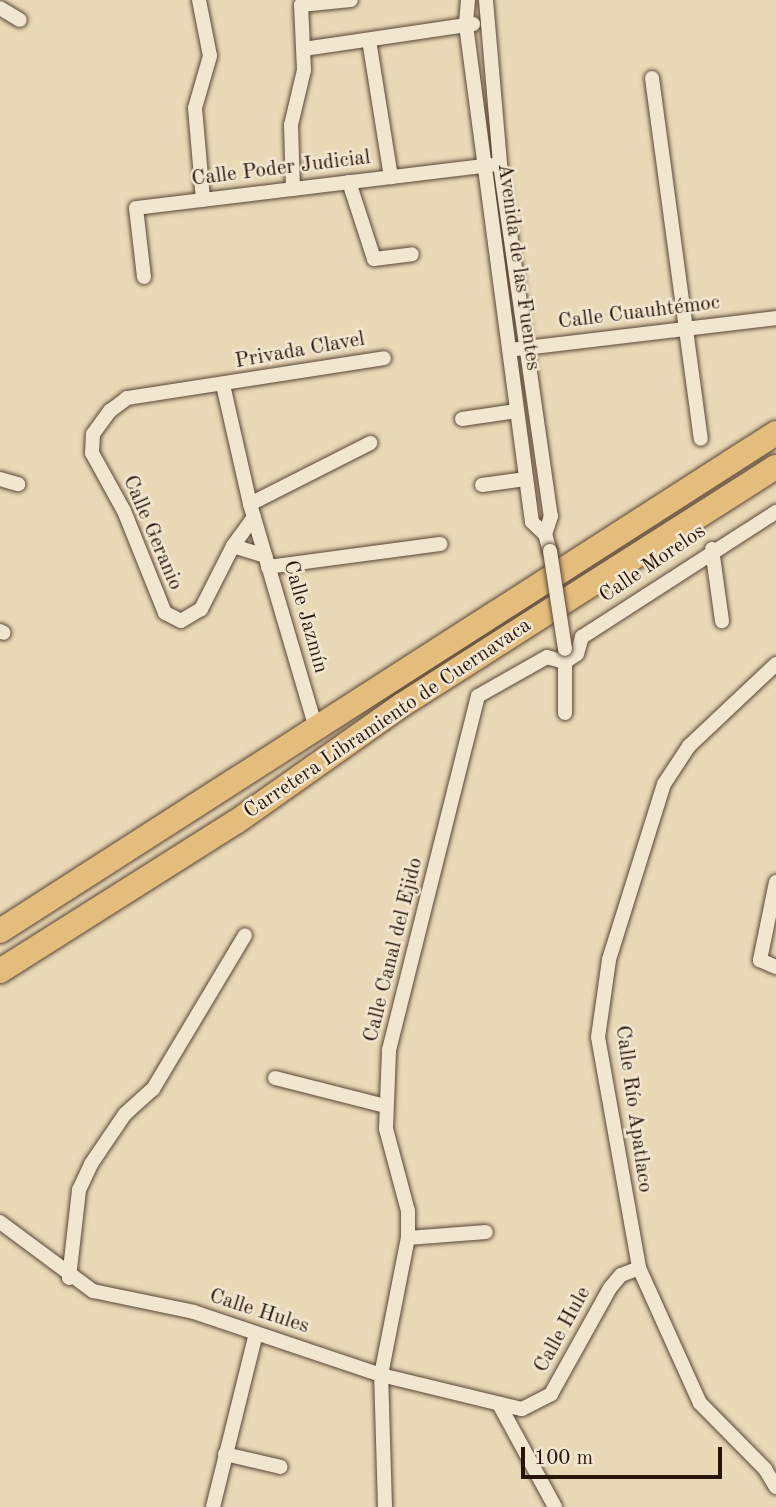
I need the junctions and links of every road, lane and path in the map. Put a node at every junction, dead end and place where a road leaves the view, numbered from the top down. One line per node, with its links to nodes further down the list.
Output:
1 (199, 0): 17 (street)
2 (351, 0): 10 (street)
3 (468, 0): 8 (street, Avenida de las Fuentes)
4 (486, 0): 7 (street, Avenida de las Fuentes)
5 (0, 8): 6 (street)
6 (20, 20)
7 (485, 23): 8 (street); 12 (street, Avenida de las Fuentes)
8 (466, 25): 9 (street); 13 (street, Avenida de las Fuentes)
9 (369, 40): 10 (street); 14 (street)
10 (304, 49): 16 (street)
11 (652, 78): 21 (street)
12 (500, 164): 13 (street, Calle Poder Judicial); 22 (street, Avenida de las Fuentes)
13 (483, 166): 14 (street, Calle Poder Judicial); 23 (street, Avenida de las Fuentes)
14 (391, 177): 15 (street, Calle Poder Judicial)
15 (349, 182): 16 (street, Calle Poder Judicial); 18 (street)
16 (293, 189): 17 (street, Calle Poder Judicial)
17 (204, 200): 19 (street, Calle Poder Judicial)
18 (412, 254)
19 (144, 276)
20 (776, 318): 21 (street, Calle Cuauhtémoc)
21 (688, 329): 22 (street, Calle Cuauhtémoc); 29 (street)
22 (525, 348): 23 (street, Calle Cuauhtémoc); 39 (street, Avenida de las Fuentes)
23 (508, 351): 26 (street, Avenida de las Fuentes)
24 (384, 358): 25 (street, Privada Clavel)
25 (223, 385): 31 (street, Privada Clavel); 37 (street, Calle Jazmín)
26 (516, 411): 27 (street); 34 (street, Avenida de las Fuentes)
27 (462, 419)
28 (776, 433): 48 (highway, Carretera Libramiento de Cuernavaca)
29 (701, 439)
30 (370, 443): 37 (street)
31 (89, 444): 41 (street, Calle Geranio)
32 (776, 467): 53 (highway, Carretera Libramiento de Cuernavaca)
33 (0, 479): 35 (street)
34 (526, 479): 36 (street); 39 (street, Avenida de las Fuentes)
35 (18, 484)
36 (482, 485)
37 (252, 510): 41 (street, Calle Geranio); 43 (street, Calle Jazmín)
38 (776, 512): 42 (street, Calle Morelos)
39 (545, 534): 45 (street, Avenida de las Fuentes, bridge)
40 (440, 544): 43 (street)
41 (233, 545): 43 (street)
42 (712, 549): 44 (street); 45 (street, Calle Morelos)
43 (267, 562): 48 (street, Calle Jazmín)
44 (722, 621)
45 (565, 655): 47 (street, Avenida de las Fuentes); 55 (street, Calle Canal del Ejido)
46 (776, 664): 59 (street, Calle Río Apatlaco)
47 (565, 713)
48 (316, 728): 50 (highway, Carretera Libramiento de Cuernavaca)
49 (776, 882): 52 (street)
50 (0, 931)
51 (245, 935): 60 (street)
52 (776, 967)
53 (0, 971)
54 (275, 1078): 55 (street)
55 (386, 1106): 58 (street, Calle Canal del Ejido)
56 (0, 1223): 60 (street, Calle Hules)
57 (486, 1232): 58 (street)
58 (408, 1238): 62 (street, Calle Canal del Ejido)
59 (639, 1268): 64 (street, Calle Hule); 67 (street, Calle Río Apatlaco)
60 (69, 1278): 61 (street, Calle Hules)
61 (256, 1333): 62 (street, Calle Hules); 65 (street)
62 (381, 1375): 63 (street, Calle Hules); 69 (street, Calle Canal del Ejido)
63 (500, 1405): 64 (street, Calle Hules); 70 (street)
64 (522, 1409)
65 (225, 1454): 66 (street); 68 (street)
66 (281, 1467)
67 (776, 1487)
68 (213, 1507)
69 (385, 1507)
70 (555, 1507)

